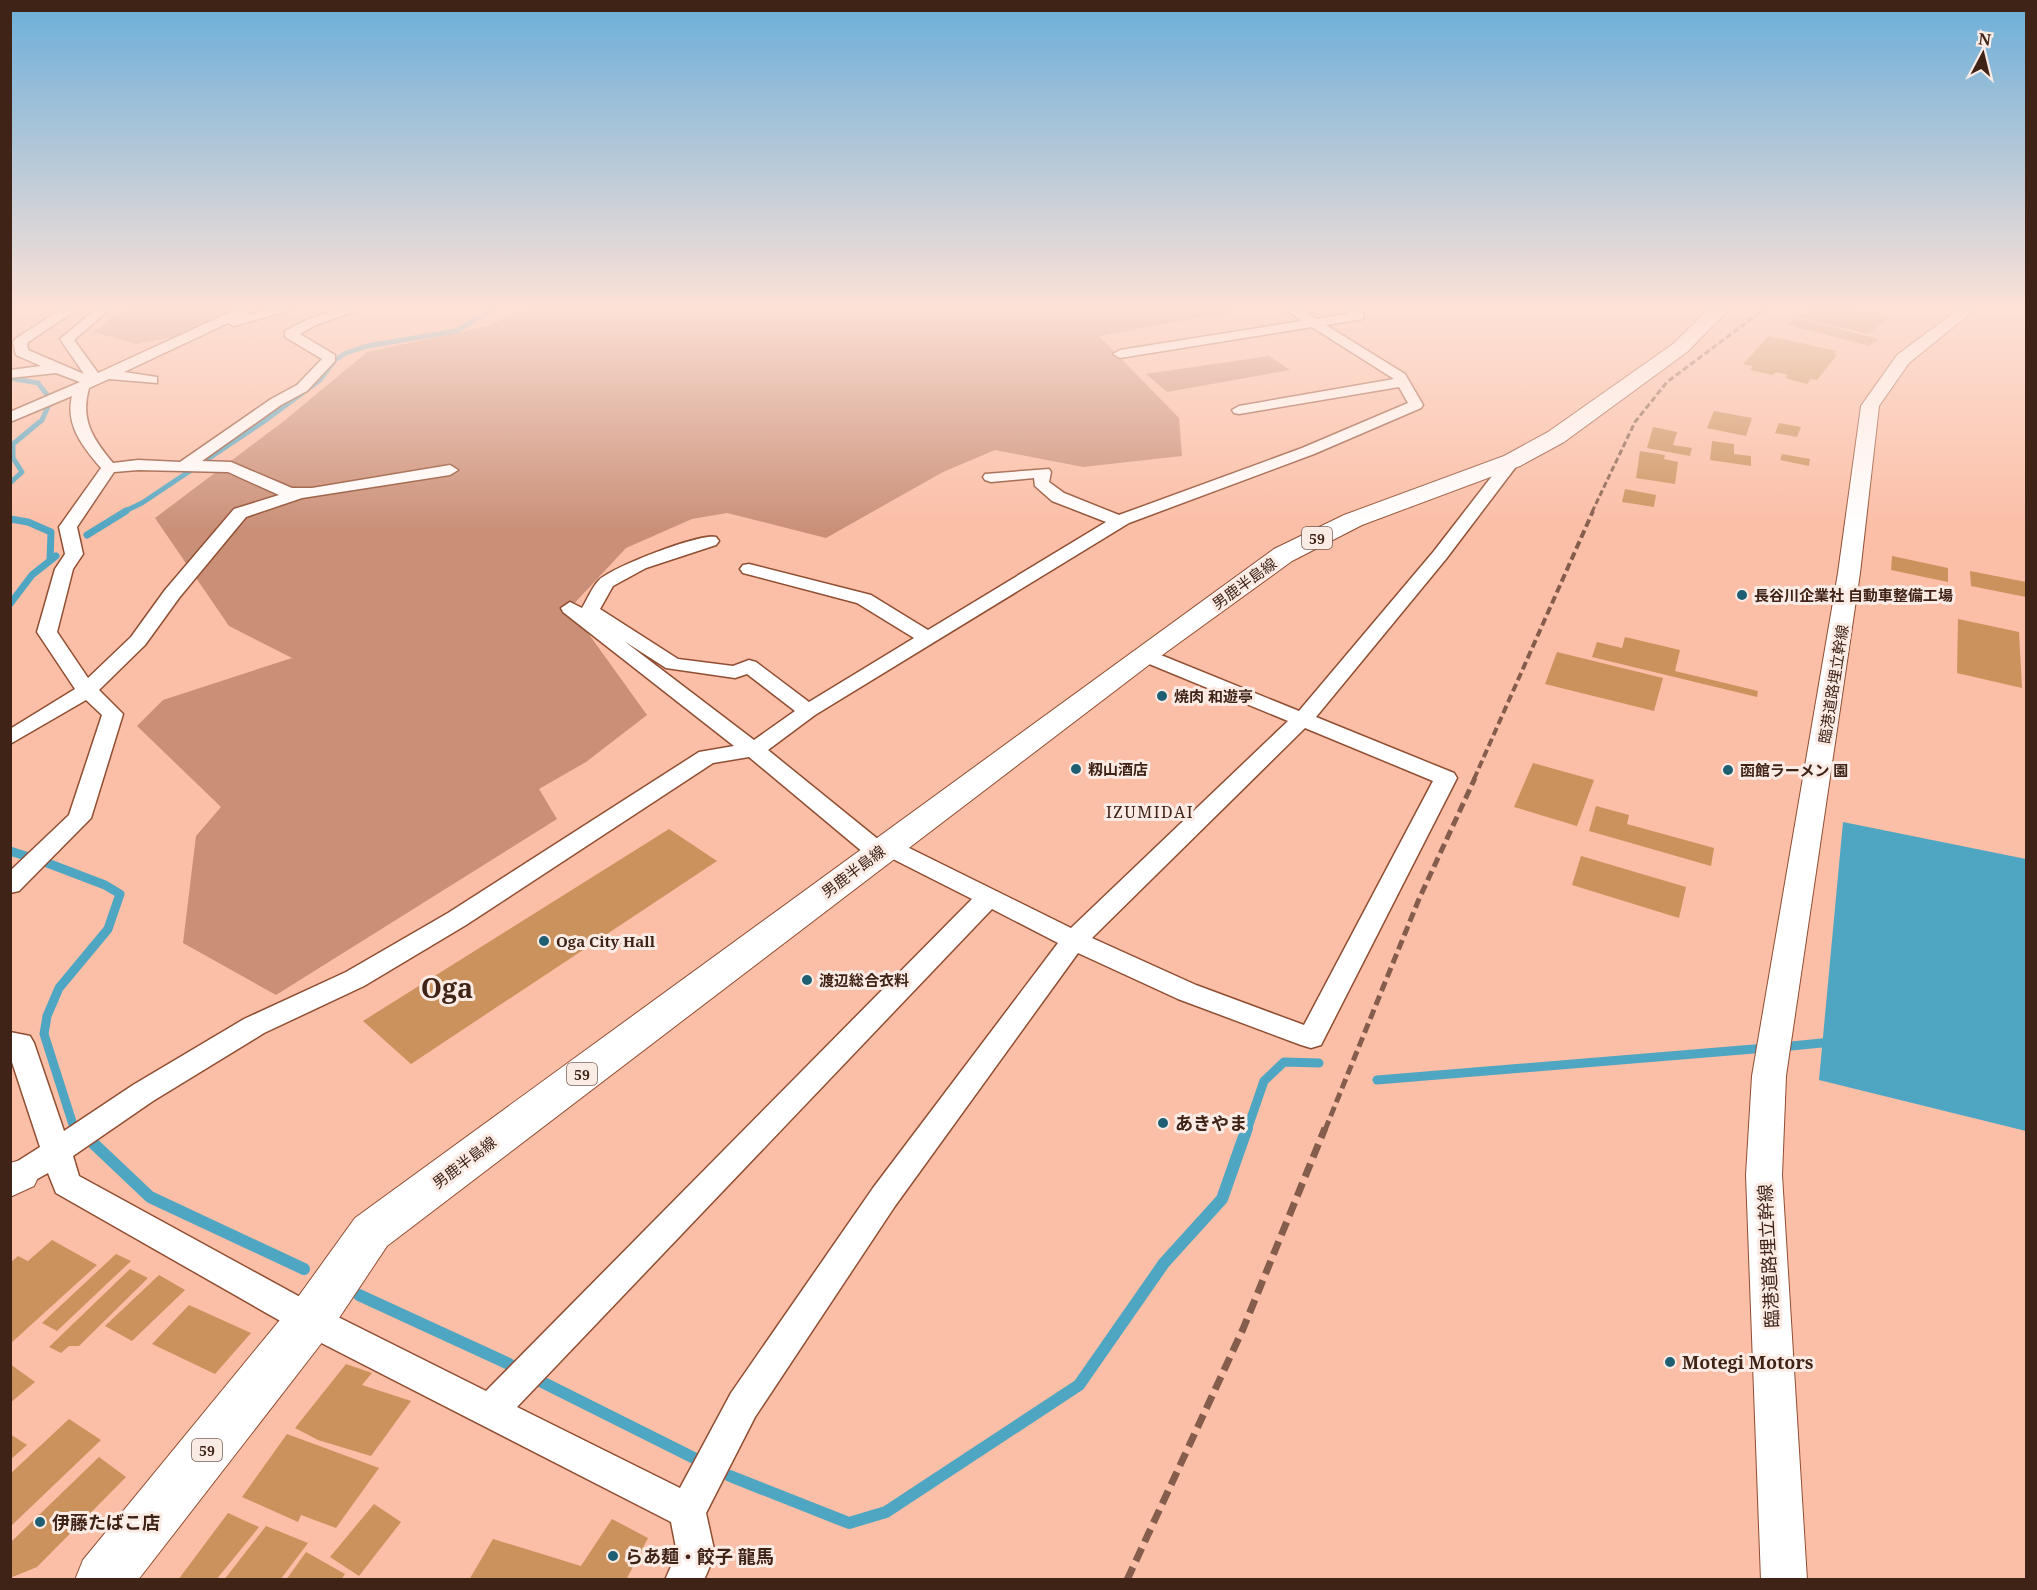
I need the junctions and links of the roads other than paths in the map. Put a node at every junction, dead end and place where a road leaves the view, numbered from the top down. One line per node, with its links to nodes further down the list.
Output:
1 (88, 382): 9 (street)
2 (92, 382): 12 (street)
3 (307, 382): 11 (street)
4 (1402, 382): 8 (street)
5 (1403, 382): 16 (street)
6 (1634, 382): 10 (main road, 男鹿半島線 / 59)
7 (1886, 382): 39 (street, 臨港道路埋立幹線)
8 (1239, 410)
9 (10, 418)
10 (1512, 461): 21 (main road, 男鹿半島線 / 59); 24 (street)
11 (186, 465): 12 (street); 15 (street)
12 (109, 468): 22 (street)
13 (450, 470): 15 (street)
14 (991, 477): 16 (street)
15 (300, 493): 22 (street)
16 (1119, 521): 20 (street)
17 (710, 541): 23 (street)
18 (749, 569): 20 (street)
19 (570, 608): 26 (street)
20 (928, 638): 23 (street)
21 (1144, 655): 24 (street); 27 (main road, 男鹿半島線 / 59)
22 (86, 691): 25 (street); 28 (street)
23 (808, 711): 26 (street)
24 (1304, 718): 30 (street); 30 (street)
25 (10, 738)
26 (754, 750): 27 (street); 32 (street)
27 (883, 849): 29 (street); 34 (main road, 男鹿半島線 / 59)
28 (10, 885)
29 (989, 897): 30 (street); 35 (street)
30 (1074, 940): 36 (street)
31 (10, 1042): 32 (street)
32 (57, 1151): 33 (street); 34 (street)
33 (16, 1179)
34 (310, 1320): 35 (street); 37 (main road, 男鹿半島線 / 59)
35 (490, 1411): 36 (street)
36 (687, 1511): 38 (street)
37 (103, 1580)
38 (684, 1580)
39 (1784, 1580)

